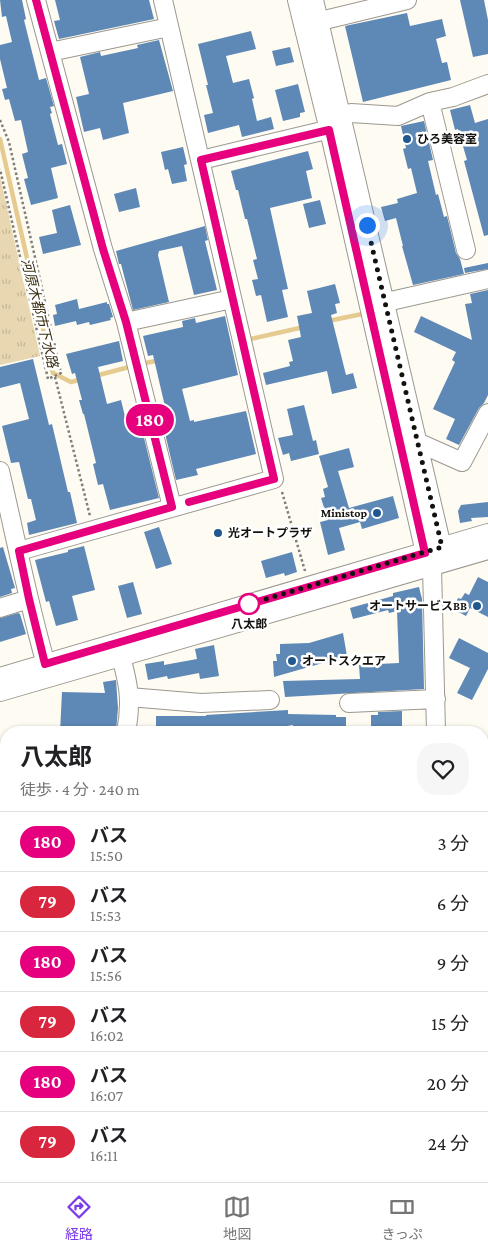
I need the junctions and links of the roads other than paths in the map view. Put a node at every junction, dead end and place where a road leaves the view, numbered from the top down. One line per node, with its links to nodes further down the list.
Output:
1 (36, 0): 8 (street)
2 (163, 0): 7 (street)
3 (297, 0): 6 (street)
4 (314, 0): 6 (street)
5 (407, 0): 6 (street)
6 (311, 23): 11 (street)
7 (169, 27): 8 (street); 12 (street)
8 (50, 52): 17 (street)
9 (488, 84): 10 (street)
10 (430, 102): 11 (street); 13 (street)
11 (338, 124): 12 (street); 16 (street)
12 (201, 160): 15 (street)
13 (466, 250)
14 (488, 279): 16 (street)
15 (232, 299): 17 (street); 22 (street)
16 (376, 304): 19 (street); 26 (street)
17 (126, 322): 22 (street)
18 (488, 413): 19 (street)
19 (417, 442): 26 (street)
20 (0, 471): 21 (street)
21 (2, 490): 25 (street)
22 (172, 507): 25 (street)
23 (488, 534): 26 (street)
24 (488, 550): 26 (street)
25 (19, 551): 27 (street)
26 (433, 555): 29 (street); 34 (street)
27 (29, 599): 28 (street); 30 (street)
28 (0, 608)
29 (119, 649): 30 (street); 33 (street)
30 (47, 671): 31 (street); 32 (street)
31 (0, 677)
32 (0, 692)
33 (130, 697): 35 (street); 37 (street)
34 (436, 699): 36 (street); 38 (street)
35 (270, 700)
36 (349, 704)
37 (127, 726)
38 (436, 726)

